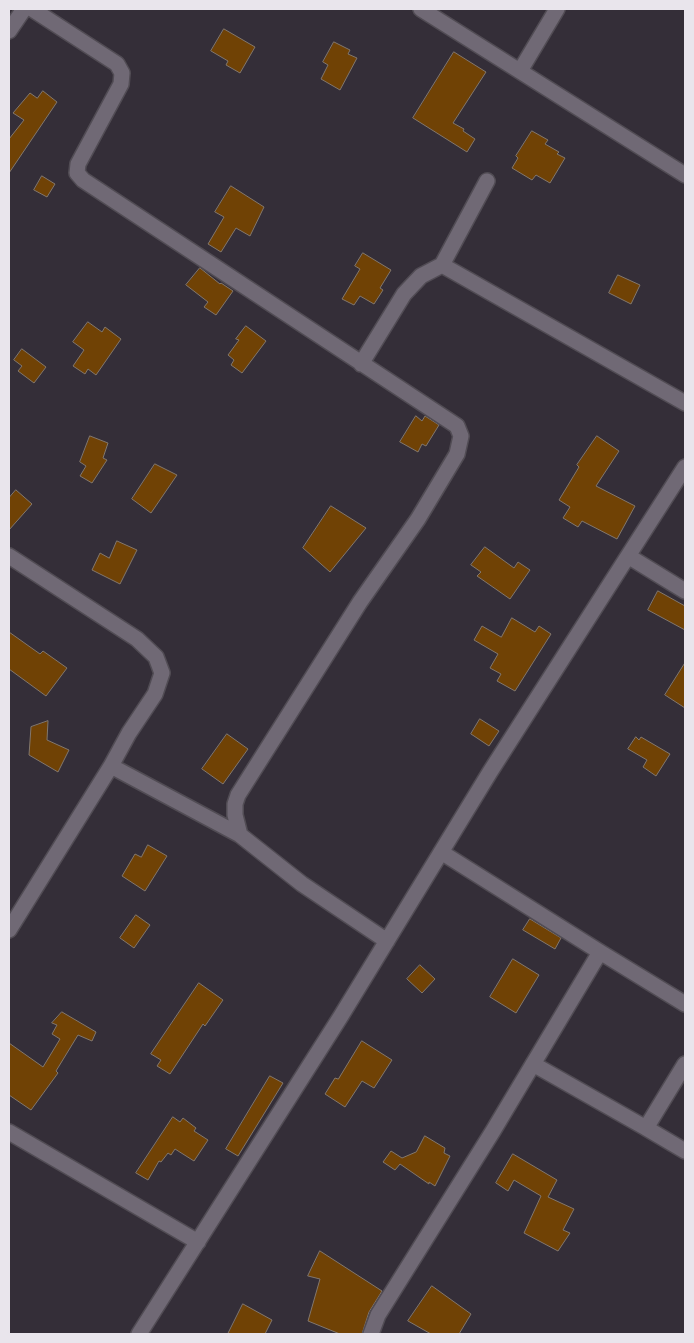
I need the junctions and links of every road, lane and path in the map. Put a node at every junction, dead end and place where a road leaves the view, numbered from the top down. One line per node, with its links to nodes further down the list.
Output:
1 (24, 9): 5 (street)
2 (32, 9): 10 (street)
3 (421, 9): 6 (street)
4 (557, 9): 6 (street)
5 (9, 31)
6 (520, 71): 7 (street)
7 (685, 175)
8 (486, 181): 9 (street)
9 (442, 264): 10 (street); 11 (street)
10 (361, 364): 17 (street)
11 (685, 403)
12 (685, 467): 14 (street)
13 (9, 556): 16 (street)
14 (628, 556): 15 (street); 18 (street)
15 (685, 591)
16 (110, 766): 17 (street); 19 (street)
17 (240, 835): 20 (street)
18 (441, 852): 20 (street); 21 (street)
19 (9, 930)
20 (387, 941): 28 (street)
21 (600, 952): 22 (street); 23 (street)
22 (685, 1004)
23 (533, 1064): 25 (street); 30 (street)
24 (685, 1064): 25 (street)
25 (646, 1128): 27 (street)
26 (9, 1132): 28 (street)
27 (685, 1151)
28 (198, 1242): 29 (street)
29 (139, 1334)
30 (371, 1334)

